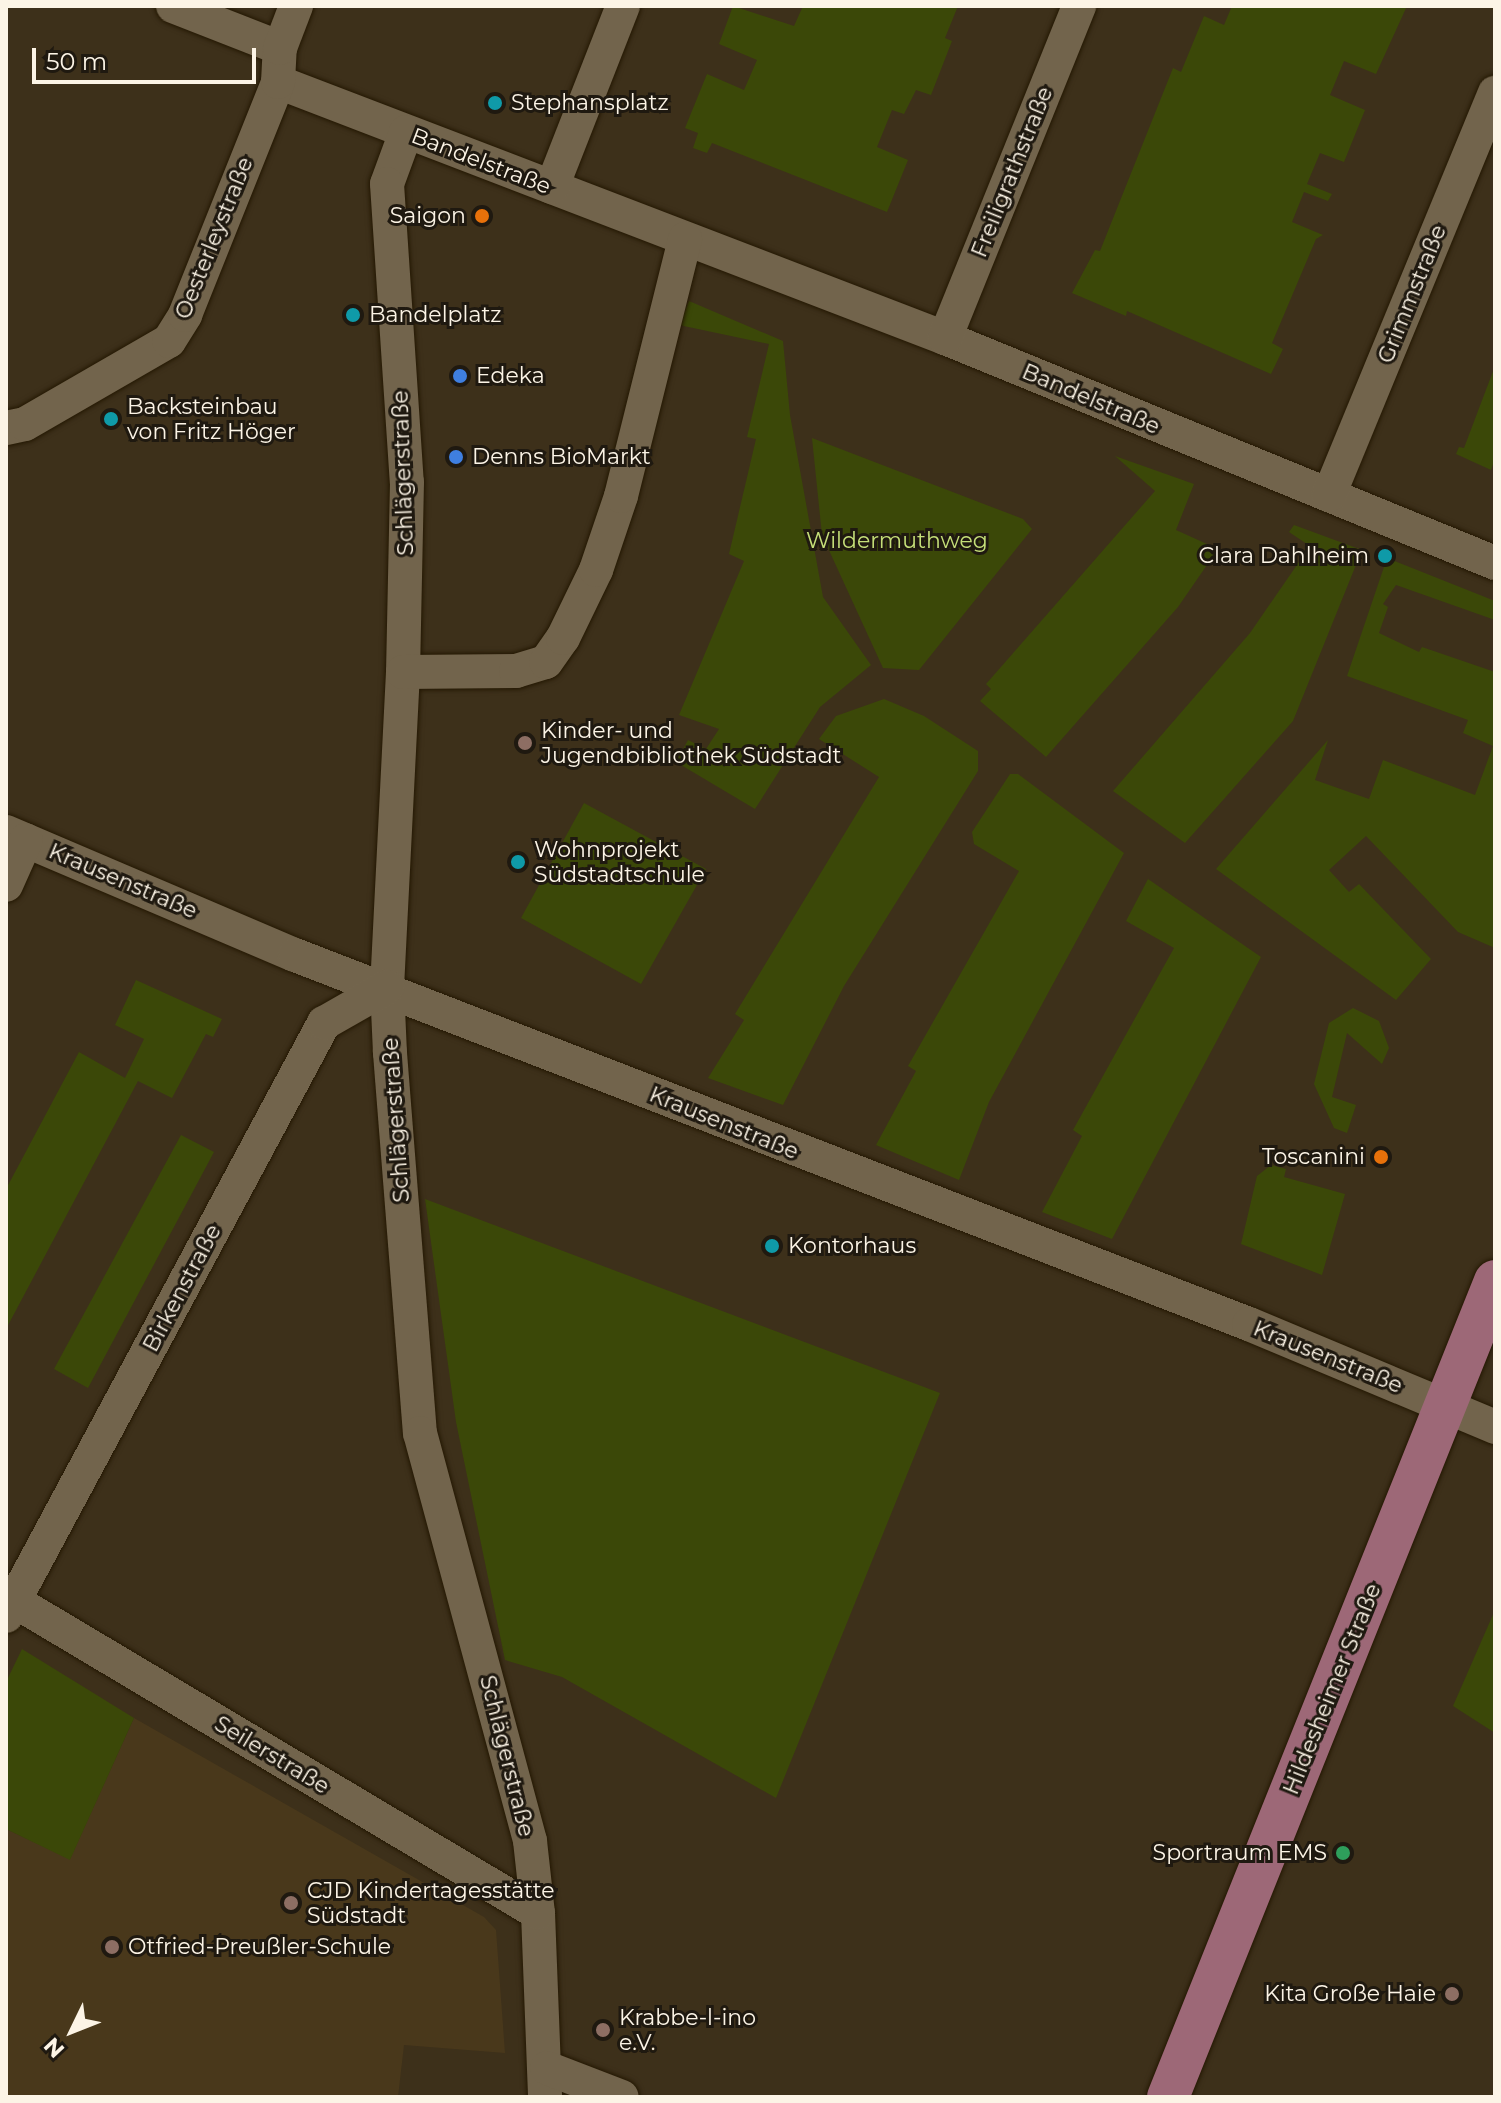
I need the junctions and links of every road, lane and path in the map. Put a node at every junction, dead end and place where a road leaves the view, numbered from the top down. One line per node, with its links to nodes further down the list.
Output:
1 (173, 6): 5 (street)
2 (296, 6): 5 (street)
3 (623, 6): 9 (street)
4 (1079, 6): 11 (street, Freiligrathstraße)
5 (280, 48): 6 (street, Oesterleystraße)
6 (278, 82): 8 (street, Bandelstraße); 12 (street, Oesterleystraße)
7 (1495, 93): 13 (street, Grimmstraße)
8 (406, 132): 9 (street, Bandelstraße); 15 (street, Schlägerstraße)
9 (552, 187): 10 (street, Bandelstraße)
10 (685, 239): 11 (street, Bandelstraße); 15 (street)
11 (945, 338): 13 (street, Bandelstraße)
12 (6, 428)
13 (1329, 495): 14 (street, Bandelstraße)
14 (1495, 563)
15 (403, 672): 18 (street, Schlägerstraße)
16 (16, 836): 17 (street); 18 (street, Krausenstraße)
17 (6, 885)
18 (387, 987): 20 (street, Krausenstraße); 22 (street, Birkenstraße); 23 (street, Schlägerstraße)
19 (1495, 1281): 20 (main road, Hildesheimer Straße)
20 (1445, 1406): 21 (street, Krausenstraße); 26 (main road, Hildesheimer Straße)
21 (1495, 1427)
22 (8, 1604): 23 (street, Seilerstraße)
23 (538, 1913): 24 (street, Schlägerstraße)
24 (546, 2083): 25 (street)
25 (622, 2097)
26 (1168, 2097)

